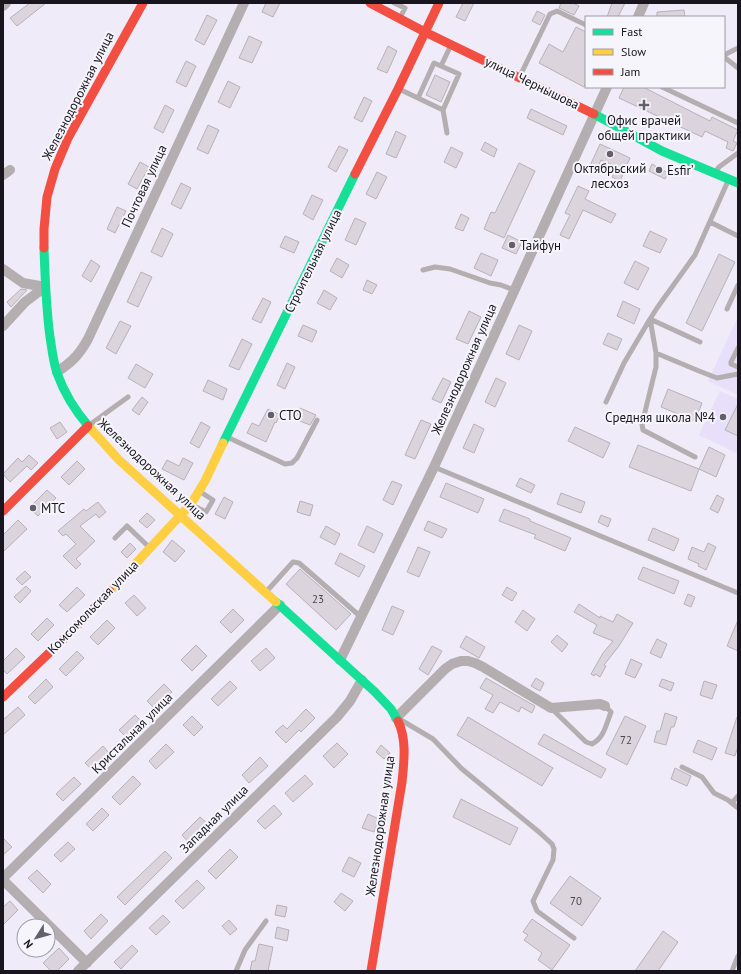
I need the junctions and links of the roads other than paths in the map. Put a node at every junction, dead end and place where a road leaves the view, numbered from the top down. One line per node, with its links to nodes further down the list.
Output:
1 (6, 3): 8 (street)
2 (143, 3): 37 (street, Железнодорожная улица)
3 (244, 3): 46 (street, Почтовая улица)
4 (370, 3): 10 (street, улица Чернышова)
5 (394, 3): 10 (lane)
6 (439, 3): 12 (street, Строительная улица)
7 (644, 3): 9 (street)
8 (3, 6)
9 (638, 16)
10 (400, 19): 12 (street, улица Чернышова)
11 (585, 25): 19 (lane)
12 (425, 32): 13 (street, улица Чернышова); 22 (street, Строительная улица)
13 (451, 44): 17 (lane); 19 (street, улица Чернышова)
14 (738, 48): 15 (lane)
15 (725, 55)
16 (725, 57): 18 (lane)
17 (441, 66): 23 (lane); 24 (lane)
18 (738, 68)
19 (519, 77): 25 (street, улица Чернышова)
20 (606, 88): 25 (street, Железнодорожная улица)
21 (664, 88): 26 (lane)
22 (398, 89): 23 (lane); 52 (street, Строительная улица)
23 (418, 98): 24 (lane)
24 (443, 110): 27 (lane)
25 (595, 114): 29 (street, улица Чернышова); 38 (street, Железнодорожная улица)
26 (738, 123)
27 (447, 133)
28 (738, 153): 29 (lane)
29 (714, 174): 30 (street, улица Чернышова)
30 (729, 180): 31 (street, улица Чернышова); 32 (lane)
31 (738, 183)
32 (710, 222): 33 (lane); 40 (lane)
33 (738, 236)
34 (3, 269): 37 (street)
35 (422, 270): 38 (lane)
36 (738, 285): 39 (lane)
37 (45, 286): 41 (street); 46 (street, Железнодорожная улица)
38 (514, 290): 54 (street, Железнодорожная улица)
39 (727, 309)
40 (650, 319): 42 (lane); 44 (lane); 49 (lane)
41 (3, 326)
42 (700, 342)
43 (738, 348): 45 (lane)
44 (656, 353): 47 (lane); 53 (lane)
45 (738, 367)
46 (57, 372): 51 (street, Железнодорожная улица)
47 (738, 374)
48 (128, 397): 51 (lane)
49 (606, 402)
50 (317, 420): 52 (lane)
51 (88, 426): 57 (street); 58 (street, Железнодорожная улица)
52 (226, 437): 55 (street, Строительная улица)
53 (695, 457)
54 (434, 467): 62 (lane); 64 (street, Железнодорожная улица)
55 (199, 491): 56 (street, Строительная улица); 56 (lane)
56 (191, 504): 58 (street, Строительная улица)
57 (3, 511)
58 (182, 516): 60 (street, Комсомольская улица); 61 (street, Железнодорожная улица)
59 (115, 538): 60 (lane)
60 (150, 548): 67 (street, Комсомольская улица)
61 (266, 593): 63 (street, Железнодорожная улица); 64 (lane)
62 (738, 593)
63 (280, 605): 65 (street, Железнодорожная улица); 75 (street, Кристальная улица)
64 (361, 617): 65 (street, Железнодорожная улица)
65 (340, 660): 66 (street, Железнодорожная улица)
66 (362, 680): 70 (street, Железнодорожная улица); 79 (street, Западная улица)
67 (3, 697)
68 (605, 706): 69 (street); 69 (lane)
69 (552, 708): 70 (street)
70 (396, 718): 77 (lane); 82 (street, Железнодорожная улица)
71 (682, 767): 73 (lane)
72 (738, 796): 73 (lane)
73 (732, 803): 74 (lane)
74 (738, 808)
75 (3, 879): 79 (street)
76 (266, 921): 81 (lane)
77 (574, 938)
78 (738, 956): 83 (lane)
79 (87, 963): 80 (street, Западная улица)
80 (78, 971)
81 (236, 971)
82 (371, 971)
83 (732, 971)

